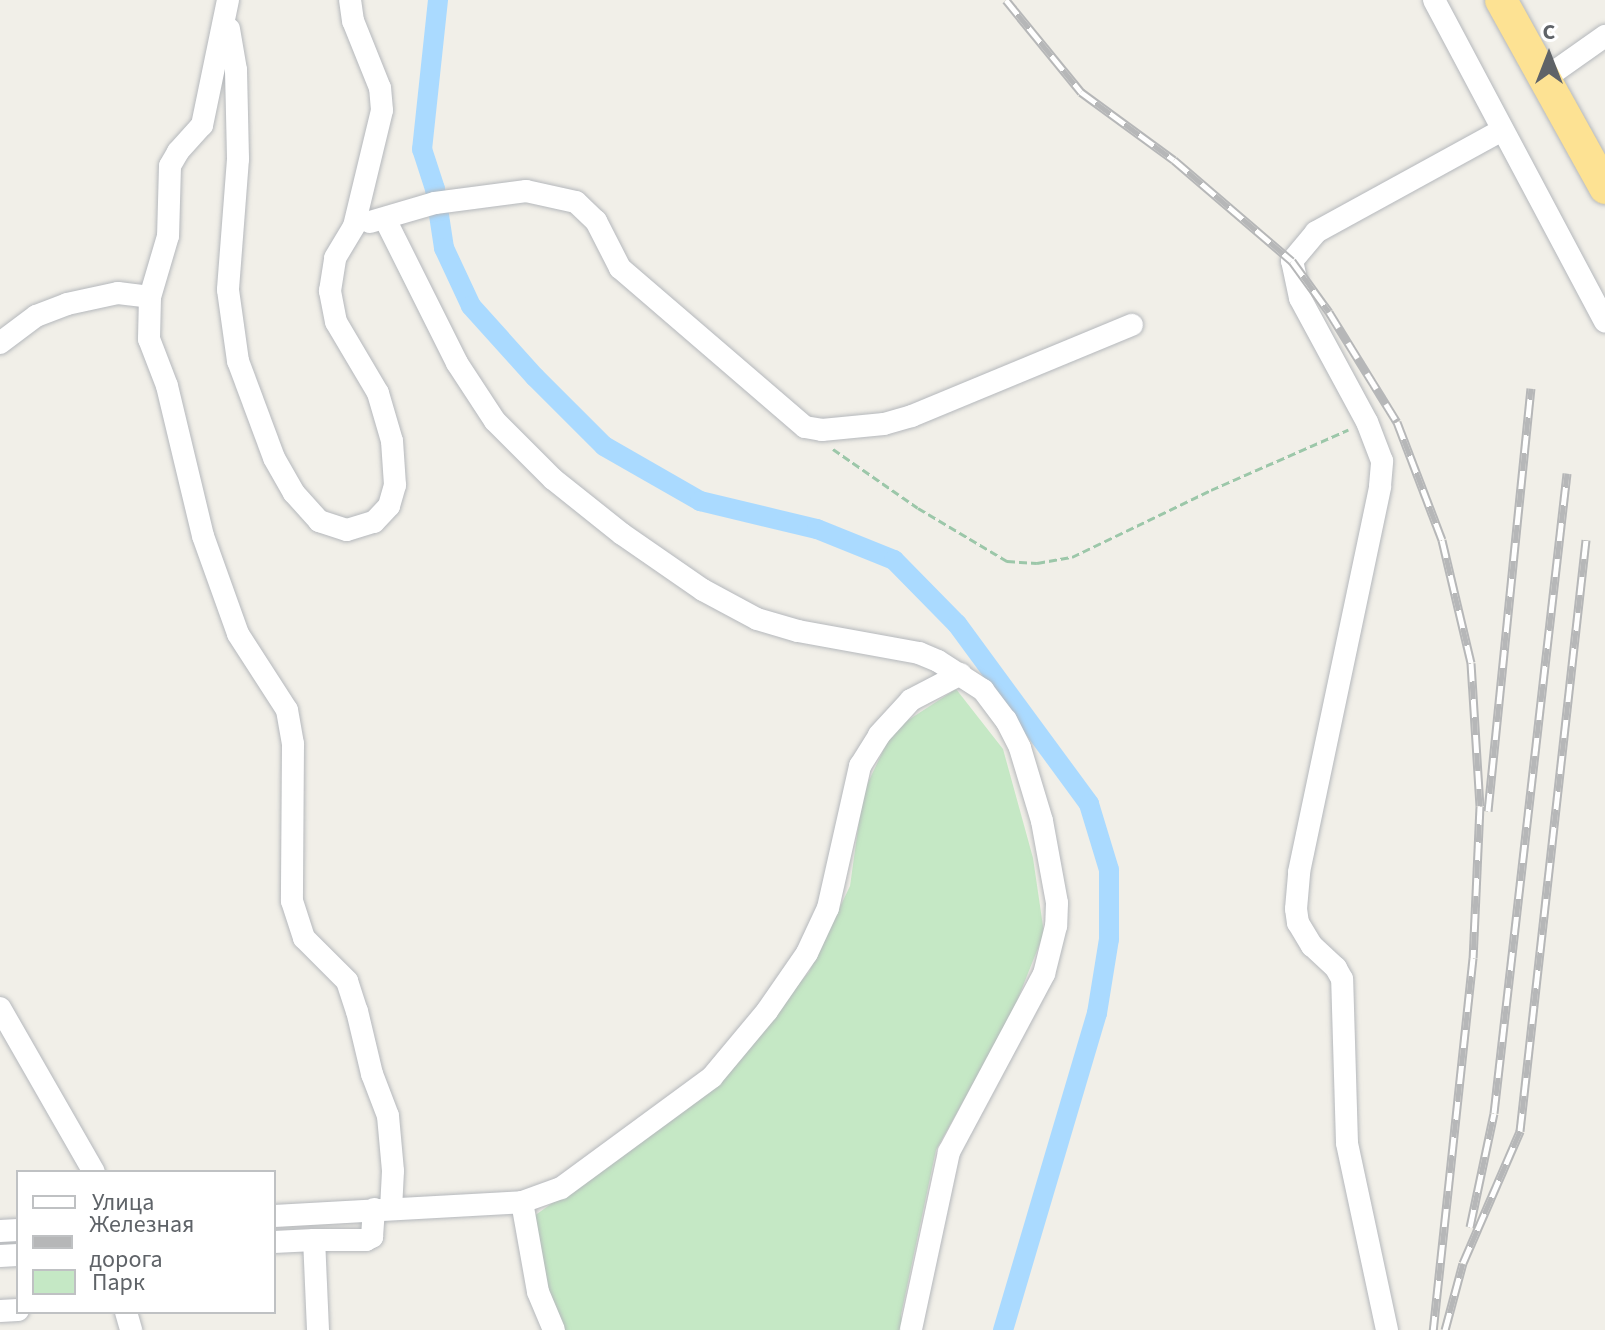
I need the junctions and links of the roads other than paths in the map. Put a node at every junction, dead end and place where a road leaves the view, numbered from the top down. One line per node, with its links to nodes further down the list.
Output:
1 (350, 0): 10 (lane)
2 (1434, 0): 7 (lane)
3 (1501, 0): 6 (highway)
4 (227, 8): 10 (lane); 11 (lane)
5 (1605, 36): 6 (lane)
6 (1544, 79): 8 (highway)
7 (1502, 130): 12 (lane); 26 (lane)
8 (1605, 188)
9 (385, 219): 10 (lane); 13 (lane); 15 (lane)
10 (354, 226)
11 (150, 297): 14 (lane); 19 (lane)
12 (1605, 321)
13 (1132, 325)
14 (0, 343)
15 (961, 674): 18 (lane); 25 (lane)
16 (0, 1008): 17 (lane)
17 (93, 1170)
18 (522, 1202): 19 (lane); 24 (lane)
19 (382, 1208): 20 (lane); 21 (lane)
20 (276, 1216)
21 (314, 1240): 22 (lane); 23 (lane)
22 (276, 1242)
23 (318, 1330)
24 (554, 1330)
25 (911, 1330)
26 (1387, 1330)

